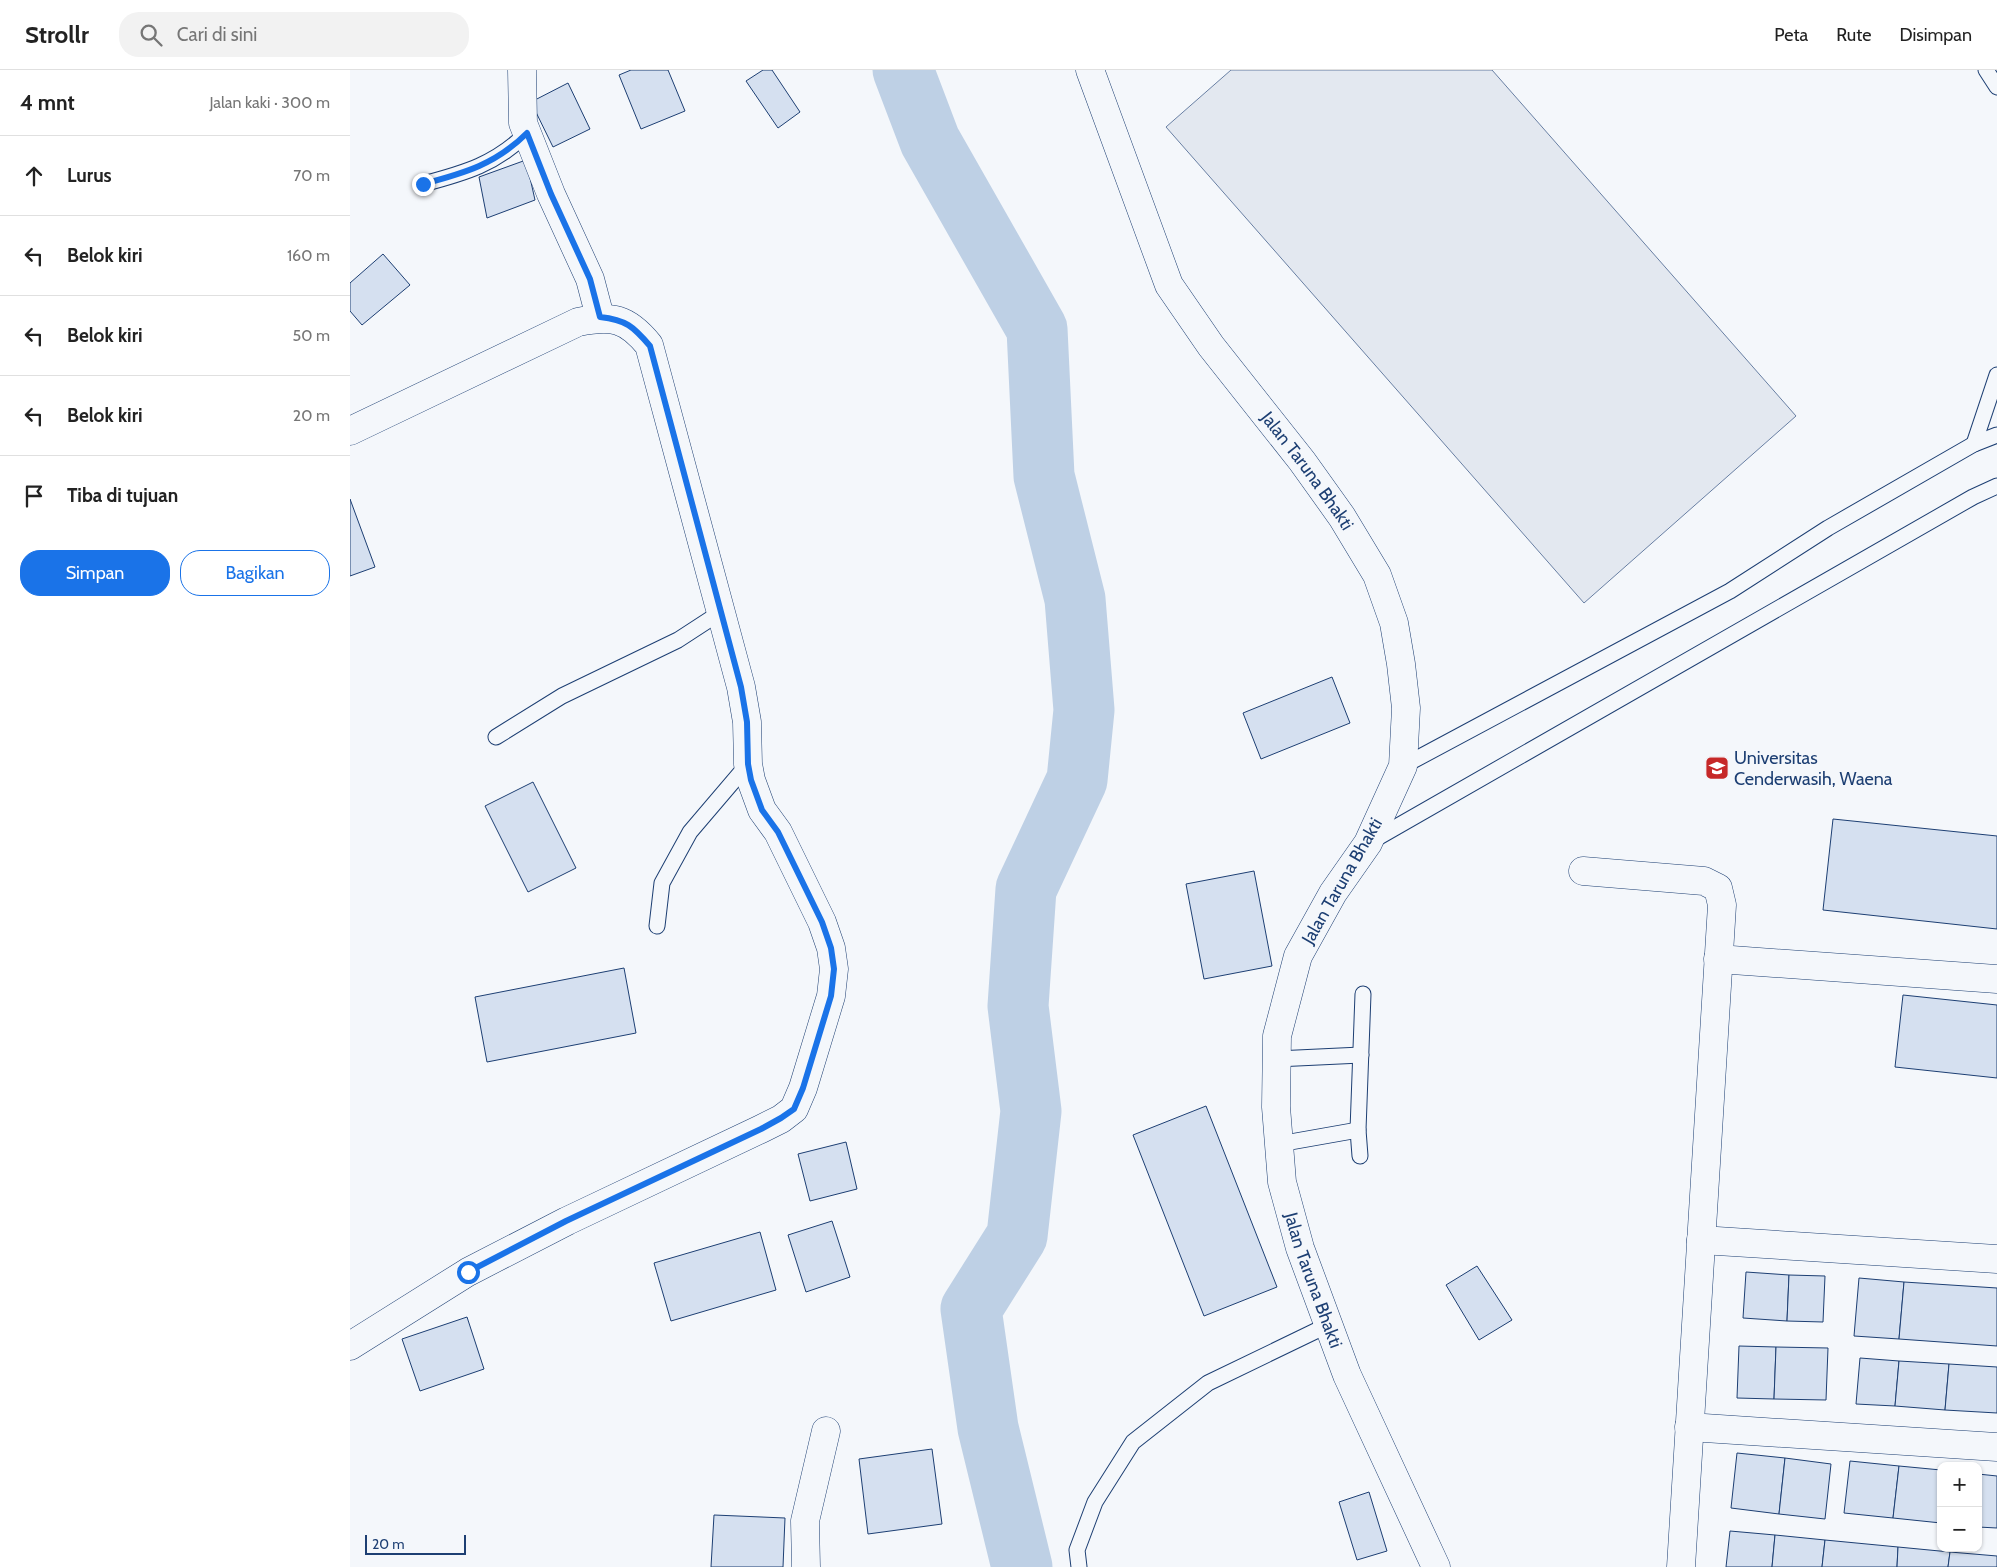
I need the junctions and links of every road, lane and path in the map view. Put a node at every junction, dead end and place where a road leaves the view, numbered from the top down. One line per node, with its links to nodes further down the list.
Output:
1 (522, 70): 3 (street)
2 (1090, 70): 14 (street, Jalan Taruna Bhakti)
3 (527, 133): 4 (lane); 5 (street)
4 (423, 184)
5 (600, 317): 7 (street); 11 (street)
6 (1997, 375): 9 (lane)
7 (350, 431)
8 (1997, 435): 9 (lane)
9 (1974, 444): 14 (lane)
10 (1997, 486): 15 (lane)
11 (721, 612): 12 (lane); 13 (street)
12 (496, 737)
13 (748, 764): 17 (lane); 29 (street)
14 (1404, 766): 15 (street, Jalan Taruna Bhakti)
15 (1368, 844): 22 (street, Jalan Taruna Bhakti)
16 (1583, 871): 18 (street)
17 (656, 926)
18 (1718, 959): 19 (street); 26 (street)
19 (1997, 979)
20 (1363, 994): 21 (lane)
21 (1361, 1055): 22 (lane); 23 (lane)
22 (1276, 1059): 24 (street, Jalan Taruna Bhakti)
23 (1358, 1130): 24 (lane); 25 (lane)
24 (1279, 1144): 28 (street, Jalan Taruna Bhakti)
25 (1360, 1156)
26 (1701, 1240): 27 (street); 30 (street)
27 (1997, 1259)
28 (1328, 1325): 34 (lane); 35 (street, Jalan Taruna Bhakti)
29 (350, 1346)
30 (1689, 1427): 32 (street); 36 (street)
31 (826, 1431): 33 (street)
32 (1997, 1447)
33 (806, 1567)
34 (1080, 1567)
35 (1436, 1567)
36 (1681, 1567)

